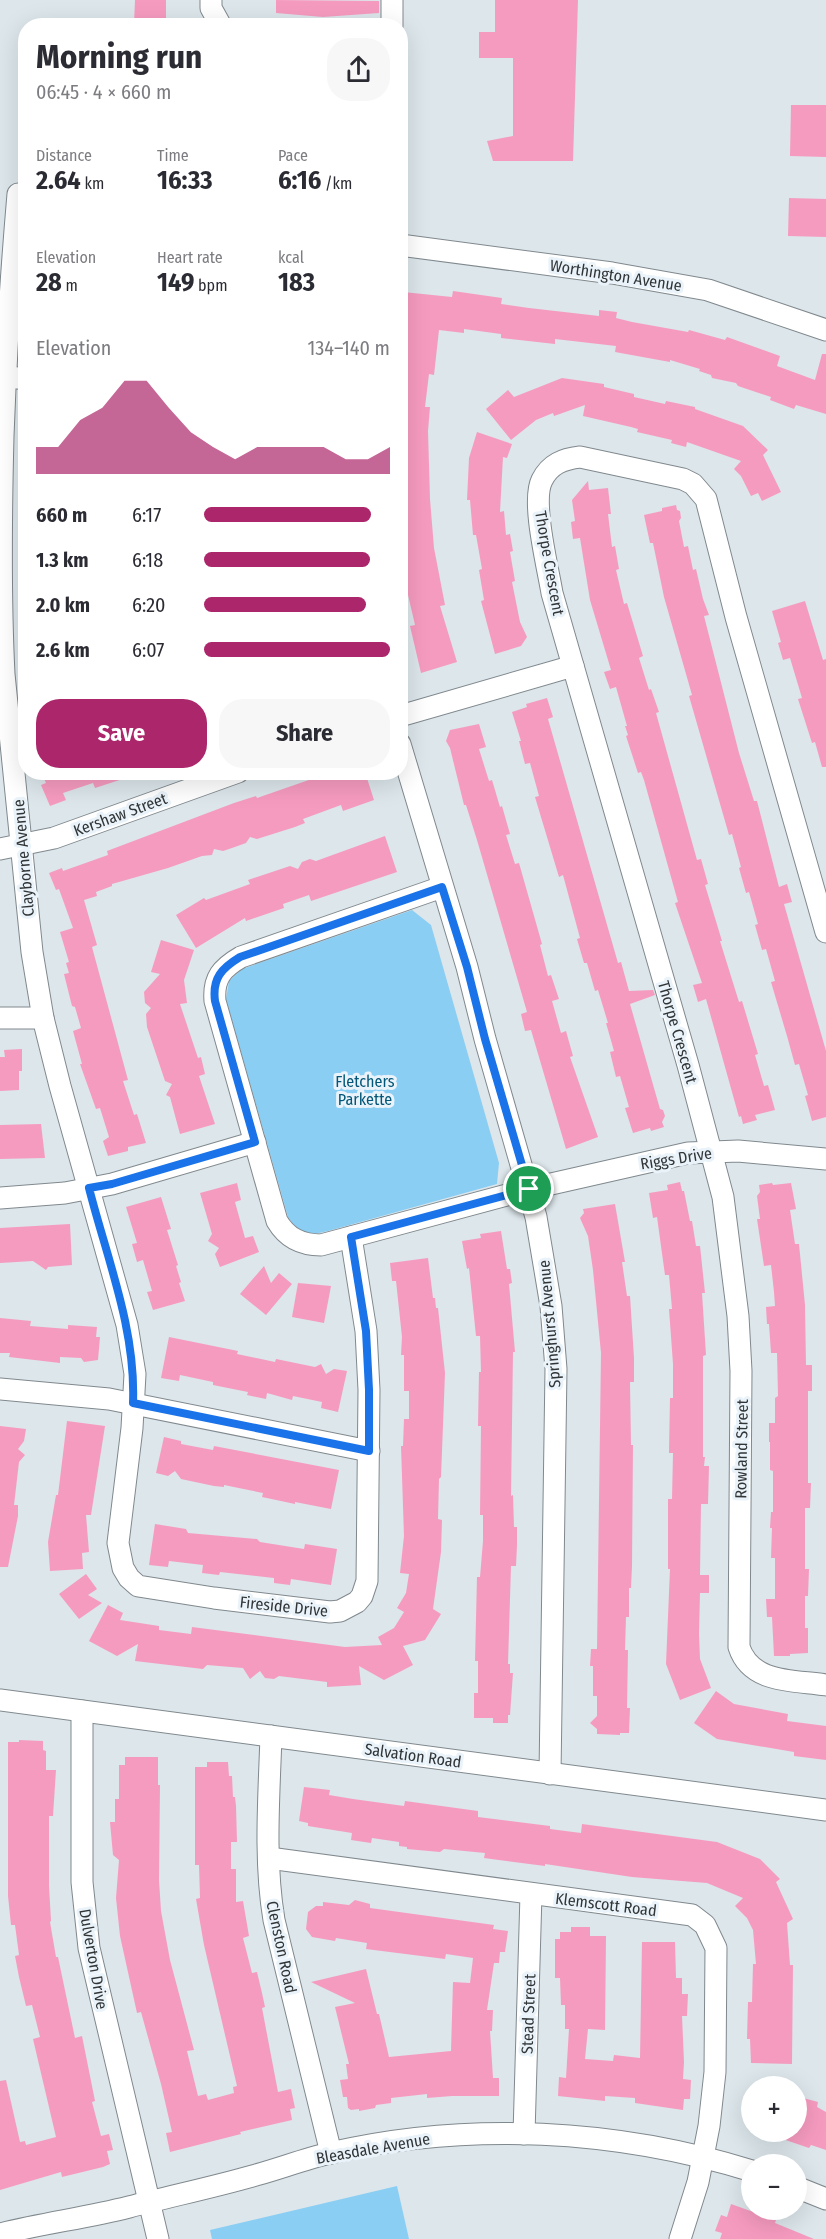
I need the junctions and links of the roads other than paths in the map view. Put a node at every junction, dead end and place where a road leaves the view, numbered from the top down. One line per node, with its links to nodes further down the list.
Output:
1 (211, 0): 3 (street)
2 (392, 0): 4 (street)
3 (217, 18)
4 (392, 18)
5 (14, 193): 8 (street, Clayborne Avenue)
6 (408, 246): 7 (street, Worthington Avenue)
7 (826, 330)
8 (10, 377): 13 (street, Clayborne Avenue)
9 (573, 666): 10 (street); 16 (street, Thorpe Crescent); 20 (street, Thorpe Crescent)
10 (408, 714)
11 (408, 771): 15 (street)
12 (198, 780): 13 (street, Kershaw Street)
13 (22, 844): 14 (street, Kershaw Street); 18 (street, Clayborne Avenue)
14 (0, 849)
15 (442, 887): 19 (street, Riggs Drive); 23 (street, Springhurst Avenue)
16 (826, 932)
17 (0, 1018): 18 (street)
18 (43, 1018): 22 (street, Clayborne Avenue)
19 (255, 1142): 22 (street); 25 (street, Riggs Drive)
20 (712, 1152): 21 (street, Riggs Drive); 23 (street, Riggs Drive); 29 (street, Rowland Street)
21 (826, 1159)
22 (89, 1188): 24 (street); 27 (street, Clayborne Avenue)
23 (529, 1189): 25 (street, Riggs Drive); 33 (street, Springhurst Avenue)
24 (0, 1198)
25 (351, 1237): 28 (street, Fireside Drive)
26 (0, 1389): 27 (street)
27 (133, 1403): 28 (street); 28 (street, Fireside Drive)
28 (369, 1451)
29 (826, 1685)
30 (0, 1700): 31 (street, Salvation Road)
31 (82, 1711): 32 (street, Salvation Road); 43 (street, Dulverton Drive)
32 (271, 1736): 33 (street, Salvation Road); 35 (street, Clenston Road)
33 (550, 1774): 34 (street, Salvation Road)
34 (826, 1810)
35 (269, 1858): 36 (street, Klemscott Road); 38 (street, Clenston Road)
36 (531, 1894): 37 (street, Stead Street); 39 (street, Klemscott Road)
37 (524, 2134): 38 (street, Bleasdale Avenue); 39 (street, Bleasdale Avenue)
38 (331, 2153): 43 (street, Bleasdale Avenue)
39 (703, 2158): 40 (street, Bleasdale Avenue); 46 (street, Klemscott Road)
40 (741, 2168)
41 (807, 2191): 42 (street)
42 (826, 2199)
43 (149, 2201): 44 (street, Bleasdale Avenue); 45 (street, Dulverton Drive)
44 (0, 2234)
45 (158, 2239)
46 (680, 2239)

